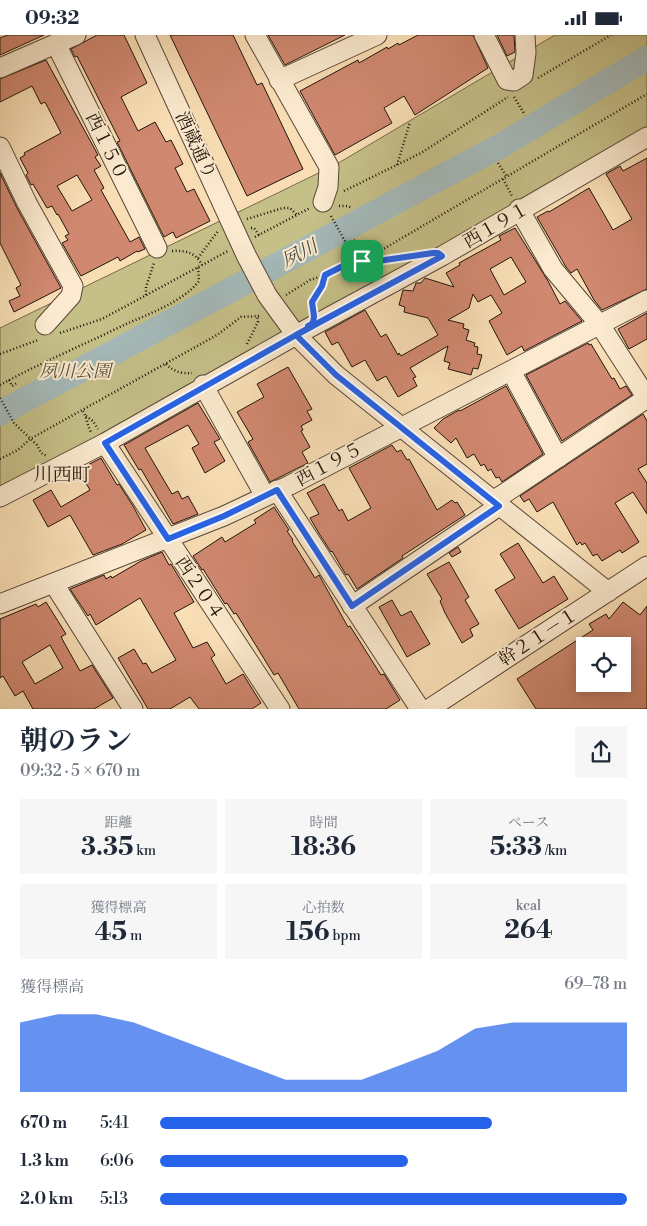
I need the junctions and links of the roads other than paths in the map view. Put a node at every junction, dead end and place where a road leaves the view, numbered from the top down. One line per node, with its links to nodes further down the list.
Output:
1 (76, 35): 7 (street)
2 (145, 35): 17 (street, 酒蔵通り)
3 (255, 35): 9 (street)
4 (377, 35): 9 (street)
5 (484, 35): 6 (street)
6 (526, 35)
7 (56, 44): 8 (street); 14 (street, 西１５０)
8 (0, 68)
9 (279, 80): 12 (street)
10 (647, 137): 13 (street, 西１９１)
11 (0, 147): 18 (street)
12 (329, 208)
13 (520, 210): 16 (street); 17 (street, 西１９１)
14 (157, 251)
15 (647, 300): 16 (street, 西１９５)
16 (600, 325): 19 (street, 西１９５); 21 (street)
17 (300, 329): 20 (street, 西１９１); 22 (street, 酒蔵通り)
18 (47, 333)
19 (511, 371): 22 (street, 西１９５); 24 (street)
20 (203, 387): 23 (street, 西１９１); 25 (street)
21 (647, 398): 24 (street)
22 (400, 428): 25 (street, 西１９５); 27 (street, 酒蔵通り)
23 (102, 442): 26 (street, 西１９１); 28 (street, 西２０４)
24 (558, 458): 27 (street)
25 (271, 493): 28 (street, 西１９５); 33 (street)
26 (0, 497)
27 (496, 504): 31 (street, 酒蔵通り); 33 (street)
28 (168, 539): 30 (street, 西１９５); 35 (street, 西２０４)
29 (647, 566): 31 (street, 幹２１－１)
30 (54, 584): 32 (street, 西１９５); 34 (street)
31 (608, 592): 37 (street, 幹２１－１)
32 (0, 604)
33 (352, 606): 36 (street)
34 (124, 705)
35 (280, 709)
36 (420, 709)
37 (429, 709)

